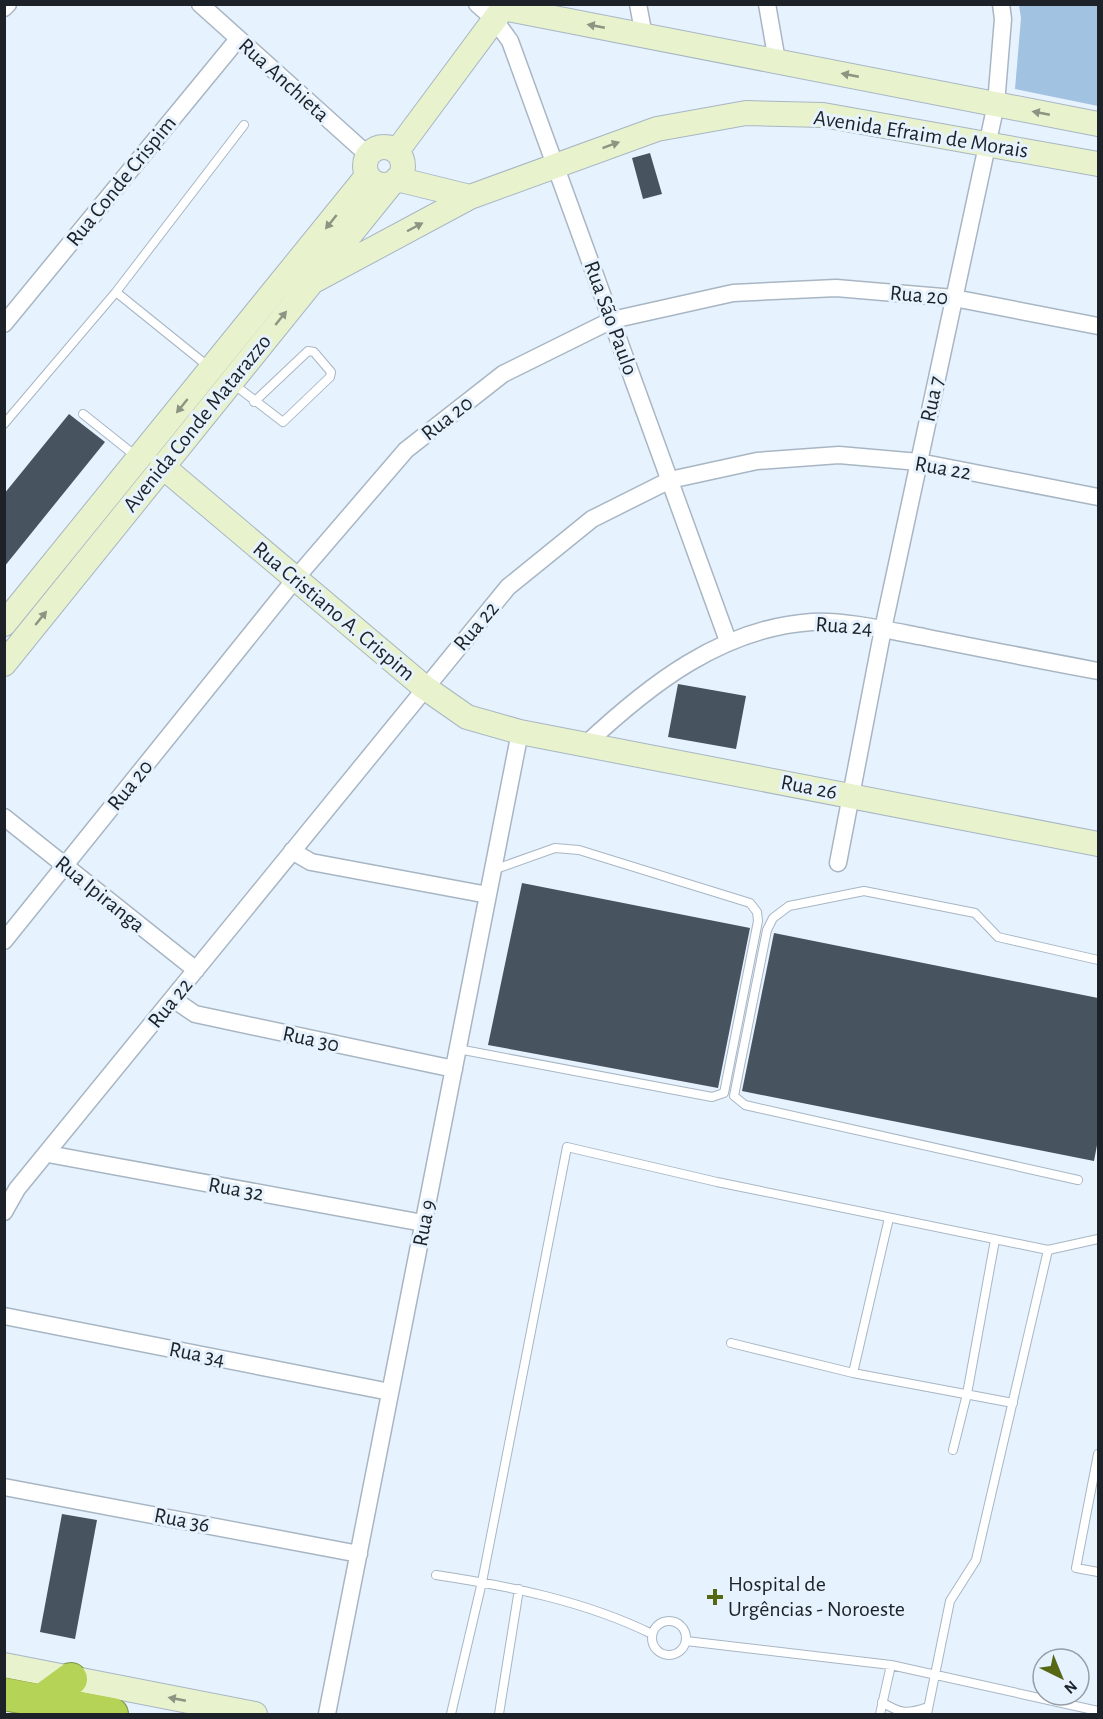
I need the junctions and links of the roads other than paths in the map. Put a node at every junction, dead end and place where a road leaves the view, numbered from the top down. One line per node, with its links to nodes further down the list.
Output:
1 (8, 4): 6 (street)
2 (200, 4): 9 (street, Rua Anchieta)
3 (638, 4): 8 (street)
4 (766, 4): 10 (street)
5 (1001, 4): 11 (street, Rua 7)
6 (4, 8)
7 (495, 9): 8 (street, Avenida Efraim de Morais, one-way to 7); 15 (street); 18 (street, Rua São Paulo)
8 (644, 36): 10 (street, Avenida Efraim de Morais)
9 (238, 39): 17 (street, Rua Anchieta); 25 (street, Rua Conde Crispim)
10 (777, 61): 11 (street, Avenida Efraim de Morais, one-way to 10)
11 (996, 104): 12 (street, Avenida Efraim de Morais, one-way to 11); 14 (street, Rua 7)
12 (1098, 124)
13 (244, 125): 22 (lane)
14 (987, 144): 16 (street, Avenida Efraim de Morais); 18 (street, Avenida Efraim de Morais, one-way to 14); 23 (street, Rua 7)
15 (397, 151): 17 (street); 19 (street)
16 (1098, 164)
17 (368, 165): 19 (street); 27 (street, Avenida Conde Matarazzo, one-way to 27)
18 (556, 165): 20 (street, Avenida Efraim de Morais); 24 (street, Rua São Paulo)
19 (394, 182): 20 (street); 21 (street, Avenida Conde Matarazzo)
20 (470, 197): 21 (street, Avenida Efraim de Morais, one-way to 20)
21 (308, 284): 27 (street, Avenida Conde Matarazzo, one-way to 21)
22 (116, 292): 27 (lane); 30 (lane)
23 (954, 298): 24 (street, Rua 20); 26 (street, Rua 20); 32 (street, Rua 7)
24 (612, 320): 34 (street, Rua São Paulo); 36 (street, Rua 20)
25 (4, 324)
26 (1098, 326)
27 (220, 375): 28 (lane); 31 (street, Avenida Conde Matarazzo, one-way to 31); 33 (street, Avenida Conde Matarazzo)
28 (254, 402): 28 (lane)
29 (83, 414): 31 (lane)
30 (4, 424)
31 (139, 458): 37 (street, Avenida Conde Matarazzo)
32 (919, 462): 34 (street, Rua 22); 35 (street, Rua 22); 38 (street, Rua 7)
33 (162, 466): 36 (street, Rua Cristiano A. Crispim); 40 (street, Avenida Conde Matarazzo, one-way to 33)
34 (670, 480): 39 (street, Rua São Paulo); 42 (street, Rua 22)
35 (1098, 497)
36 (296, 578): 42 (street, Rua Cristiano A. Crispim); 50 (street, Rua 20)
37 (4, 624)
38 (883, 629): 39 (street, Rua 24); 41 (street, Rua 24); 45 (street, Rua 7)
39 (729, 642): 44 (street, Rua 24)
40 (4, 664)
41 (1098, 671)
42 (424, 687): 43 (street, Rua Cristiano A. Crispim); 48 (street, Rua 22)
43 (520, 732): 44 (street, Rua 26); 51 (street, Rua 9)
44 (585, 745): 45 (street, Rua 26)
45 (852, 795): 47 (street, Rua 26); 49 (street, Rua 7)
46 (4, 817): 50 (street, Rua Ipiranga)
47 (1098, 844)
48 (292, 851): 52 (street); 55 (street, Rua 22)
49 (838, 863)
50 (65, 866): 53 (street, Rua 20); 55 (street, Rua Ipiranga)
51 (493, 870): 52 (street, Rua 9); 57 (lane)
52 (488, 895): 57 (street, Rua 9)
53 (4, 941)
54 (1098, 960): 60 (lane)
55 (196, 970): 56 (street, Rua 22)
56 (173, 999): 58 (street, Rua 30); 59 (street, Rua 22)
57 (458, 1049): 58 (street, Rua 9)
58 (454, 1069): 64 (street, Rua 9)
59 (48, 1154): 61 (street, Rua 22); 64 (street, Rua 32)
60 (1077, 1180)
61 (11, 1187): 62 (street, Rua 22)
62 (4, 1212)
63 (889, 1218): 66 (lane); 70 (lane); 80 (lane)
64 (423, 1223): 71 (street, Rua 9)
65 (1098, 1239): 67 (lane)
66 (995, 1240): 67 (lane); 72 (lane)
67 (1048, 1250): 73 (lane)
68 (4, 1316): 71 (street, Rua 34)
69 (731, 1343): 70 (lane)
70 (853, 1373): 72 (lane)
71 (390, 1392): 77 (street, Rua 9)
72 (967, 1394): 73 (lane); 74 (lane)
73 (1013, 1403): 86 (lane)
74 (953, 1450)
75 (1098, 1454): 78 (lane)
76 (4, 1487): 77 (street, Rua 36)
77 (359, 1554): 95 (street, Rua 9)
78 (1098, 1572)
79 (436, 1575): 80 (lane)
80 (482, 1582): 81 (lane); 96 (lane)
81 (519, 1589): 82 (lane); 97 (lane)
82 (652, 1634): 83 (lane); 83 (lane)
83 (686, 1641): 85 (lane)
84 (4, 1665): 87 (street)
85 (891, 1665): 86 (lane); 90 (lane)
86 (937, 1674): 91 (lane); 92 (lane)
87 (70, 1679): 89 (highway); 94 (street, one-way to 87)
88 (4, 1694): 89 (highway)
89 (41, 1701): 93 (highway)
90 (882, 1702): 91 (lane); 98 (lane)
91 (928, 1711)
92 (1098, 1711)
93 (112, 1714)
94 (255, 1714)
95 (327, 1714)
96 (451, 1714)
97 (499, 1714)
98 (880, 1714)

